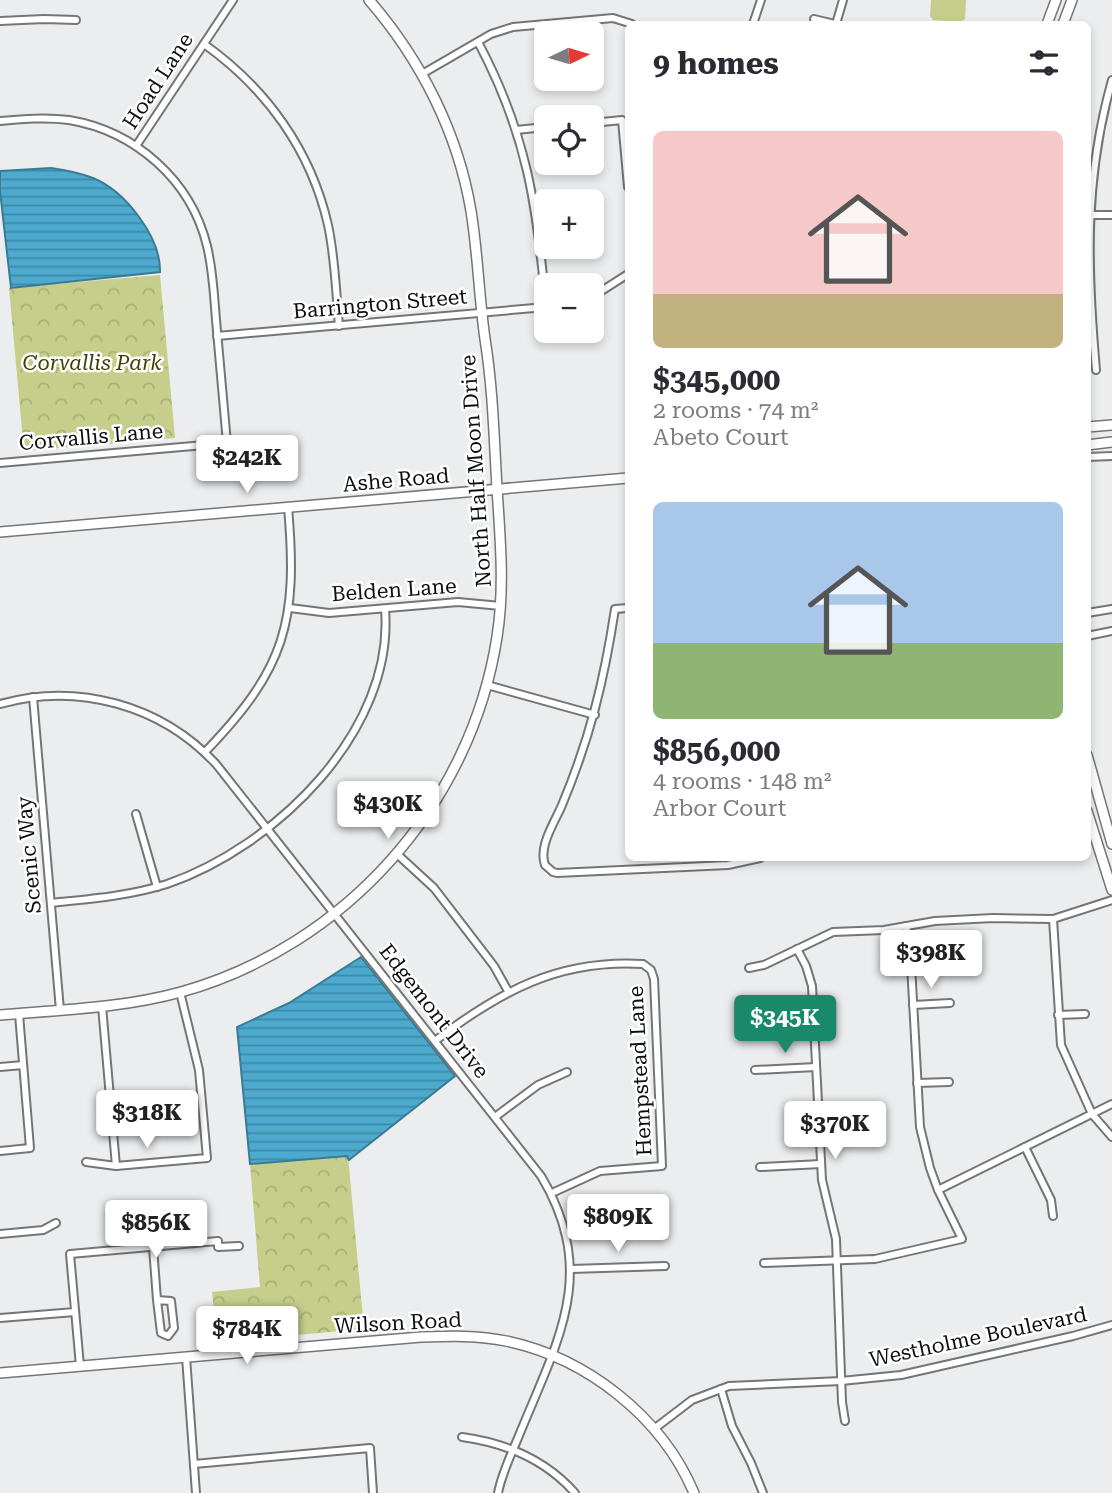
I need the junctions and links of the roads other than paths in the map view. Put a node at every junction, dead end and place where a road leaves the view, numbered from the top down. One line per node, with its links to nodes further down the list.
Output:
1 (233, 0): 17 (street, Hoad Lane)
2 (369, 0): 18 (street, North Half Moon Drive)
3 (761, 0): 9 (street)
4 (843, 0): 11 (street)
5 (1056, 0): 12 (street)
6 (1072, 0): 13 (street)
7 (814, 19): 10 (street)
8 (76, 20): 14 (street)
9 (753, 21)
10 (822, 21)
11 (836, 21)
12 (1048, 21)
13 (1064, 21)
14 (0, 22)
15 (625, 22): 16 (street)
16 (478, 42): 18 (street); 23 (street)
17 (204, 44): 24 (street, Hoad Lane); 35 (street)
18 (422, 74): 34 (street, North Half Moon Drive)
19 (1112, 80): 26 (street)
20 (0, 121): 24 (street)
21 (604, 122): 25 (street)
22 (534, 128): 23 (street)
23 (516, 130): 29 (street)
24 (136, 146): 36 (street)
25 (625, 154)
26 (1091, 189)
27 (1091, 213): 28 (street)
28 (1112, 215)
29 (542, 273)
30 (625, 276): 31 (street)
31 (604, 289)
32 (1091, 306): 37 (street)
33 (534, 308): 34 (street, Barrington Street)
34 (482, 313): 35 (street, Barrington Street); 46 (street, North Half Moon Drive)
35 (339, 326): 36 (street, Barrington Street)
36 (218, 336): 44 (street, Corvallis Lane)
37 (1096, 370)
38 (1112, 425): 39 (street)
39 (1091, 427)
40 (1112, 442): 41 (street)
41 (1091, 445)
42 (1112, 456): 43 (street)
43 (1091, 457)
44 (0, 463)
45 (625, 478): 46 (street, Ashe Road)
46 (497, 489): 47 (street, Ashe Road); 49 (street, North Half Moon Drive)
47 (288, 507): 48 (street, Ashe Road); 50 (street)
48 (0, 532)
49 (501, 606): 51 (street, Belden Lane); 57 (street, North Half Moon Drive)
50 (290, 608): 51 (street, Belden Lane); 61 (street)
51 (385, 608): 65 (street)
52 (625, 608): 60 (street)
53 (1112, 609): 54 (street)
54 (1091, 612)
55 (1112, 631): 56 (street)
56 (1091, 635)
57 (487, 685): 60 (street); 67 (street, North Half Moon Drive)
58 (33, 697): 59 (street, Edgemont Drive); 61 (street, Edgemont Drive); 73 (street, Scenic Way)
59 (0, 704)
60 (595, 715): 69 (street)
61 (205, 752): 65 (street, Edgemont Drive)
62 (1091, 769): 66 (street)
63 (135, 814): 70 (street)
64 (1091, 824): 71 (street)
65 (268, 829): 70 (street); 74 (street, Edgemont Drive)
66 (1112, 844)
67 (397, 854): 74 (street, North Half Moon Drive); 79 (street)
68 (748, 861): 69 (street)
69 (712, 862)
70 (157, 887): 73 (street)
71 (1112, 890)
72 (1112, 900): 75 (street)
73 (51, 903): 84 (street, Scenic Way)
74 (335, 914): 80 (street, North Half Moon Drive); 89 (street, Edgemont Drive)
75 (1053, 919): 76 (street); 88 (street)
76 (905, 926): 77 (street); 82 (street)
77 (797, 949): 78 (street); 92 (street)
78 (749, 968)
79 (508, 991): 89 (street, Hempstead Lane); 108 (street, Hempstead Lane)
80 (180, 992): 83 (street, North Half Moon Drive); 105 (street)
81 (950, 1003): 82 (street)
82 (913, 1005): 96 (street)
83 (102, 1006): 84 (street, North Half Moon Drive); 105 (street)
84 (60, 1010): 85 (street, North Half Moon Drive)
85 (19, 1014): 87 (street, North Half Moon Drive); 90 (street)
86 (1085, 1014): 88 (street)
87 (0, 1015)
88 (1058, 1015): 98 (street)
89 (435, 1041): 99 (street, Edgemont Drive)
90 (23, 1065): 91 (street); 102 (street)
91 (0, 1067)
92 (816, 1067): 93 (street); 104 (street)
93 (755, 1070)
94 (567, 1072): 99 (street)
95 (949, 1082): 96 (street)
96 (917, 1083): 107 (street)
97 (1112, 1104): 98 (street)
98 (1092, 1114): 100 (street); 101 (street)
99 (495, 1117): 108 (street, Edgemont Drive)
100 (1112, 1137)
101 (1026, 1147): 107 (street); 109 (street)
102 (0, 1151)
103 (86, 1162): 105 (street)
104 (821, 1164): 106 (street); 114 (street)
105 (116, 1166)
106 (760, 1167)
107 (938, 1190): 114 (street)
108 (551, 1193): 117 (street, Edgemont Drive)
109 (1053, 1216)
110 (56, 1223): 111 (street)
111 (0, 1234)
112 (239, 1245): 113 (street)
113 (153, 1247): 118 (street); 119 (street)
114 (837, 1261): 115 (street); 126 (street)
115 (764, 1263)
116 (665, 1266): 117 (street)
117 (571, 1269): 122 (street, Edgemont Drive)
118 (157, 1300): 118 (street)
119 (75, 1312): 120 (street); 124 (street)
120 (0, 1318)
121 (1112, 1325): 126 (street, Westholme Boulevard)
122 (552, 1355): 123 (street, Wilson Road); 129 (street, Wilson Road); 131 (street, Edgemont Drive)
123 (186, 1357): 124 (street, Wilson Road); 132 (street)
124 (80, 1366): 125 (street, Wilson Road)
125 (0, 1373)
126 (841, 1381): 127 (street, Westholme Boulevard); 128 (street)
127 (721, 1388): 129 (street, Westholme Boulevard); 138 (street)
128 (845, 1421)
129 (654, 1429): 137 (street, Wilson Road)
130 (462, 1437): 131 (street)
131 (514, 1449): 135 (street, Edgemont Drive); 136 (street)
132 (194, 1464): 133 (street); 134 (street)
133 (197, 1493)
134 (373, 1493)
135 (498, 1493)
136 (575, 1493)
137 (694, 1493)
138 (763, 1493)

